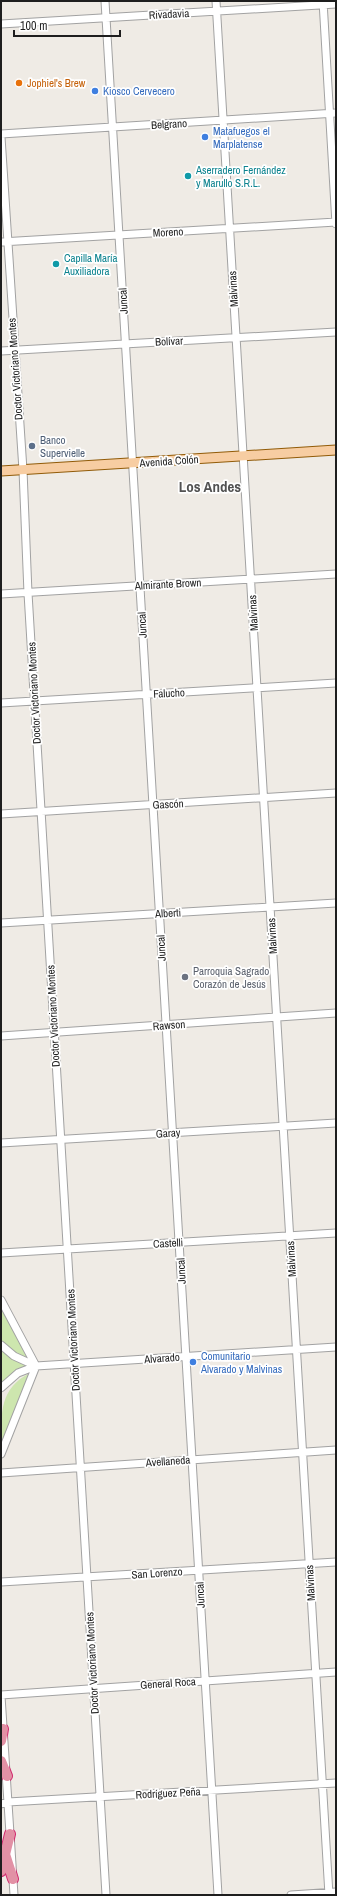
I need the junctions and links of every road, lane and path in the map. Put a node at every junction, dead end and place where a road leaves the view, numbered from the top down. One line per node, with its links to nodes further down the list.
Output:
1 (105, 1): 6 (street, Juncal)
2 (216, 1): 5 (street, Malvinas)
3 (323, 3): 4 (street, Rivadavia); 5 (street, Rivadavia); 8 (street)
4 (336, 4)
5 (217, 11): 6 (street, Rivadavia); 9 (street, Malvinas)
6 (106, 18): 7 (street, Rivadavia); 10 (street, Juncal)
7 (1, 24)
8 (333, 114): 9 (street, Belgrano); 13 (street)
9 (223, 120): 10 (street, Belgrano); 14 (street, Malvinas)
10 (113, 127): 11 (street, Belgrano); 15 (street, Juncal)
11 (1, 134)
12 (1, 137): 16 (street, Doctor Victoriano Montes)
13 (336, 223): 14 (street, Moreno)
14 (230, 228): 15 (street, Moreno); 18 (street, Malvinas)
15 (119, 235): 16 (street, Moreno); 19 (street, Juncal)
16 (4, 242): 20 (street, Doctor Victoriano Montes)
17 (336, 332): 18 (street, Bolívar)
18 (236, 338): 19 (street, Bolívar); 23 (street, Malvinas)
19 (126, 344): 20 (street, Bolívar); 24 (street, Juncal)
20 (14, 350): 21 (street, Bolívar); 25 (street, Doctor Victoriano Montes)
21 (1, 351)
22 (336, 450): 23 (main road, Avenida Colón)
23 (243, 455): 24 (main road, Avenida Colón); 28 (street, Malvinas)
24 (133, 463): 25 (main road, Avenida Colón); 29 (street, Juncal)
25 (23, 470): 26 (main road, Avenida Colón); 30 (street, Doctor Victoriano Montes)
26 (1, 471)
27 (336, 574): 28 (street, Almirante Brown)
28 (250, 579): 29 (street, Almirante Brown); 33 (street, Malvinas)
29 (140, 586): 30 (street, Almirante Brown); 34 (street, Juncal)
30 (28, 593): 31 (street, Almirante Brown); 35 (street, Doctor Victoriano Montes)
31 (1, 594)
32 (336, 683): 33 (street, Falucho)
33 (257, 688): 34 (street, Falucho); 38 (street, Malvinas)
34 (146, 694): 35 (street, Falucho); 39 (street, Juncal)
35 (35, 701): 36 (street, Falucho); 40 (street, Doctor Victoriano Montes)
36 (1, 703)
37 (336, 793): 38 (street, Gascón)
38 (264, 798): 39 (street, Gascón); 43 (street, Malvinas)
39 (153, 804): 40 (street, Gascón); 44 (street, Juncal)
40 (41, 811): 41 (street, Gascón); 45 (street, Doctor Victoriano Montes)
41 (1, 814)
42 (336, 903): 43 (street, Alberti)
43 (270, 907): 44 (street, Alberti); 48 (street, Malvinas)
44 (159, 913): 45 (street, Alberti); 49 (street, Juncal)
45 (48, 920): 46 (street, Alberti); 50 (street, Doctor Victoriano Montes)
46 (1, 923)
47 (336, 1013): 48 (street, Rawson)
48 (277, 1016): 49 (street, Rawson); 53 (street, Malvinas)
49 (166, 1026): 50 (street, Rawson); 54 (street, Juncal)
50 (54, 1032): 51 (street, Rawson); 55 (street, Doctor Victoriano Montes)
51 (1, 1036)
52 (336, 1123): 53 (street, Garay)
53 (283, 1126): 54 (street, Garay); 58 (street, Malvinas)
54 (172, 1133): 55 (street, Garay); 59 (street, Juncal)
55 (61, 1140): 56 (street, Garay); 60 (street, Doctor Victoriano Montes)
56 (1, 1143)
57 (336, 1233): 58 (street, Castelli)
58 (290, 1236): 59 (street, Castelli); 65 (street, Malvinas)
59 (179, 1242): 60 (street, Castelli); 66 (street, Juncal)
60 (67, 1249): 61 (street, Castelli); 67 (street, Doctor Victoriano Montes)
61 (1, 1253)
62 (1, 1300): 68 (street)
63 (1, 1346): 68 (street, Alvarado)
64 (336, 1347): 65 (street, Alvarado)
65 (296, 1350): 66 (street, Alvarado); 71 (street, Malvinas)
66 (186, 1356): 67 (street, Alvarado); 73 (street, Juncal)
67 (74, 1363): 68 (street, Alvarado); 74 (street, Doctor Victoriano Montes)
68 (36, 1366): 69 (street, Alvarado); 72 (street)
69 (1, 1388)
70 (336, 1450): 71 (street, Avellaneda)
71 (302, 1452): 73 (street, Avellaneda); 77 (street, Malvinas)
72 (1, 1454)
73 (192, 1460): 74 (street, Avellaneda); 78 (street, Juncal)
74 (80, 1468): 75 (street, Avellaneda); 79 (street, Doctor Victoriano Montes)
75 (1, 1473)
76 (336, 1562): 77 (street, San Lorenzo)
77 (309, 1564): 78 (street, San Lorenzo); 82 (street, Malvinas)
78 (198, 1570): 79 (street, San Lorenzo); 83 (street, Juncal)
79 (87, 1577): 80 (street, San Lorenzo); 84 (street, Doctor Victoriano Montes)
80 (1, 1582)
81 (336, 1672): 82 (street, General Roca)
82 (316, 1673): 83 (street, General Roca); 90 (street, Malvinas)
83 (205, 1680): 84 (street, General Roca); 92 (street, Juncal)
84 (94, 1688): 85 (street, General Roca); 93 (street, Doctor Victoriano Montes)
85 (1, 1696): 86 (street)
86 (3, 1729): 87 (highway); 89 (street)
87 (1, 1741)
88 (1, 1760): 89 (highway)
89 (7, 1776): 94 (street)
90 (322, 1784): 91 (street, Rodríguez Peña); 92 (street, Rodríguez Peña); 101 (street, Malvinas)
91 (336, 1784)
92 (212, 1790): 93 (street, Rodríguez Peña); 104 (street, Juncal)
93 (100, 1797): 94 (street, Rodríguez Peña); 103 (street, Doctor Victoriano Montes)
94 (8, 1802): 95 (street, Rodríguez Peña); 96 (street)
95 (1, 1804)
96 (10, 1834): 98 (highway); 100 (street)
97 (1, 1843): 98 (highway)
98 (6, 1854): 99 (highway); 100 (highway)
99 (1, 1872)
100 (13, 1879): 102 (street)
101 (331, 1893): 105 (street)
102 (14, 1895)
103 (106, 1895)
104 (218, 1895)
105 (291, 1895)

